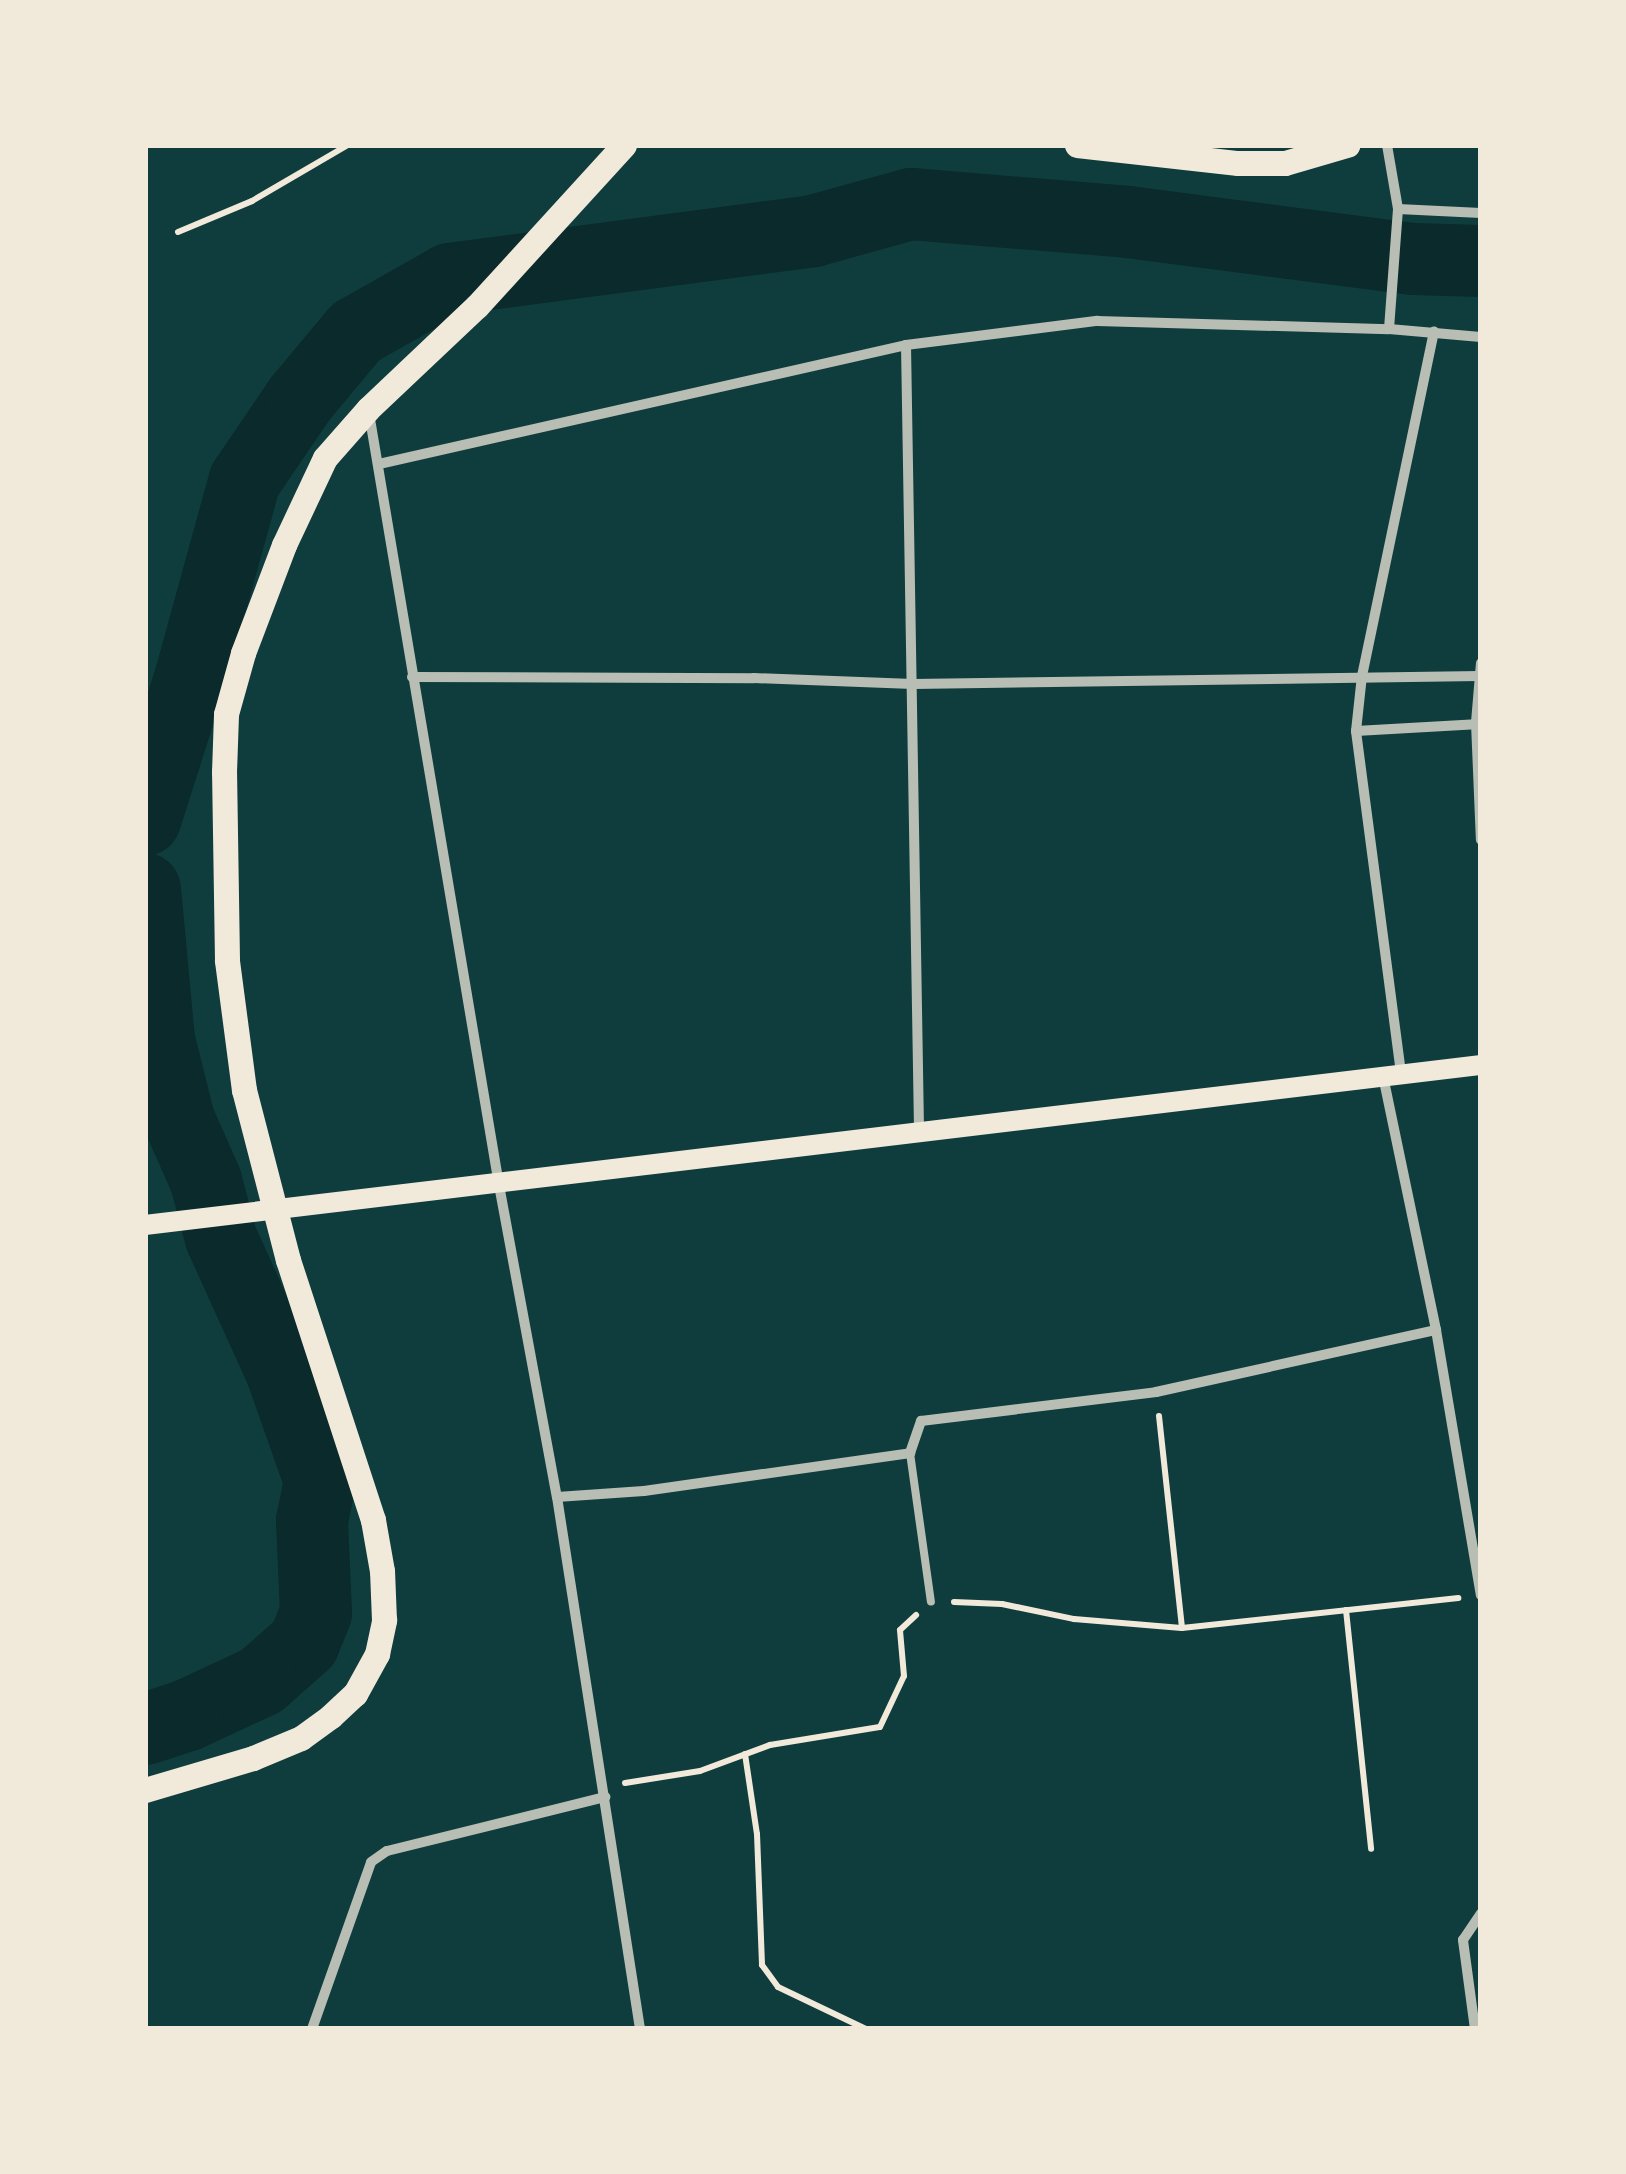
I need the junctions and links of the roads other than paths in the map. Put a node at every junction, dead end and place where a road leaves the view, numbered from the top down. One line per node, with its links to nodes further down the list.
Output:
1 (624, 145): 12 (main road)
2 (1077, 145): 5 (main road)
3 (1347, 145): 5 (main road)
4 (1387, 145): 6 (street)
5 (1090, 146)
6 (1398, 209): 7 (street); 8 (street)
7 (1481, 214)
8 (1390, 329): 9 (street); 11 (street)
9 (1434, 331): 10 (street); 16 (street)
10 (1481, 337)
11 (906, 345): 13 (street); 18 (street)
12 (368, 408): 13 (street); 26 (main road)
13 (379, 464): 15 (street)
14 (1481, 662): 17 (street)
15 (412, 676): 18 (street); 25 (street)
16 (1362, 676): 17 (street); 18 (street); 20 (street)
17 (1480, 676): 19 (street)
18 (913, 684): 24 (street)
19 (1475, 722): 20 (street); 21 (street)
20 (1356, 731): 23 (street)
21 (1481, 840)
22 (1481, 1065): 23 (main road)
23 (1392, 1074): 24 (main road); 28 (street)
24 (919, 1134): 25 (main road)
25 (499, 1184): 26 (main road); 30 (street)
26 (275, 1211): 27 (main road); 33 (main road)
27 (152, 1225)
28 (1436, 1330): 29 (street); 31 (street)
29 (910, 1453): 30 (street); 32 (lane)
30 (557, 1497): 34 (street)
31 (1481, 1595)
32 (930, 1602)
33 (145, 1790)
34 (605, 1792): 36 (street); 37 (street)
35 (1481, 1913): 38 (street)
36 (312, 2029)
37 (640, 2029)
38 (1476, 2029)

